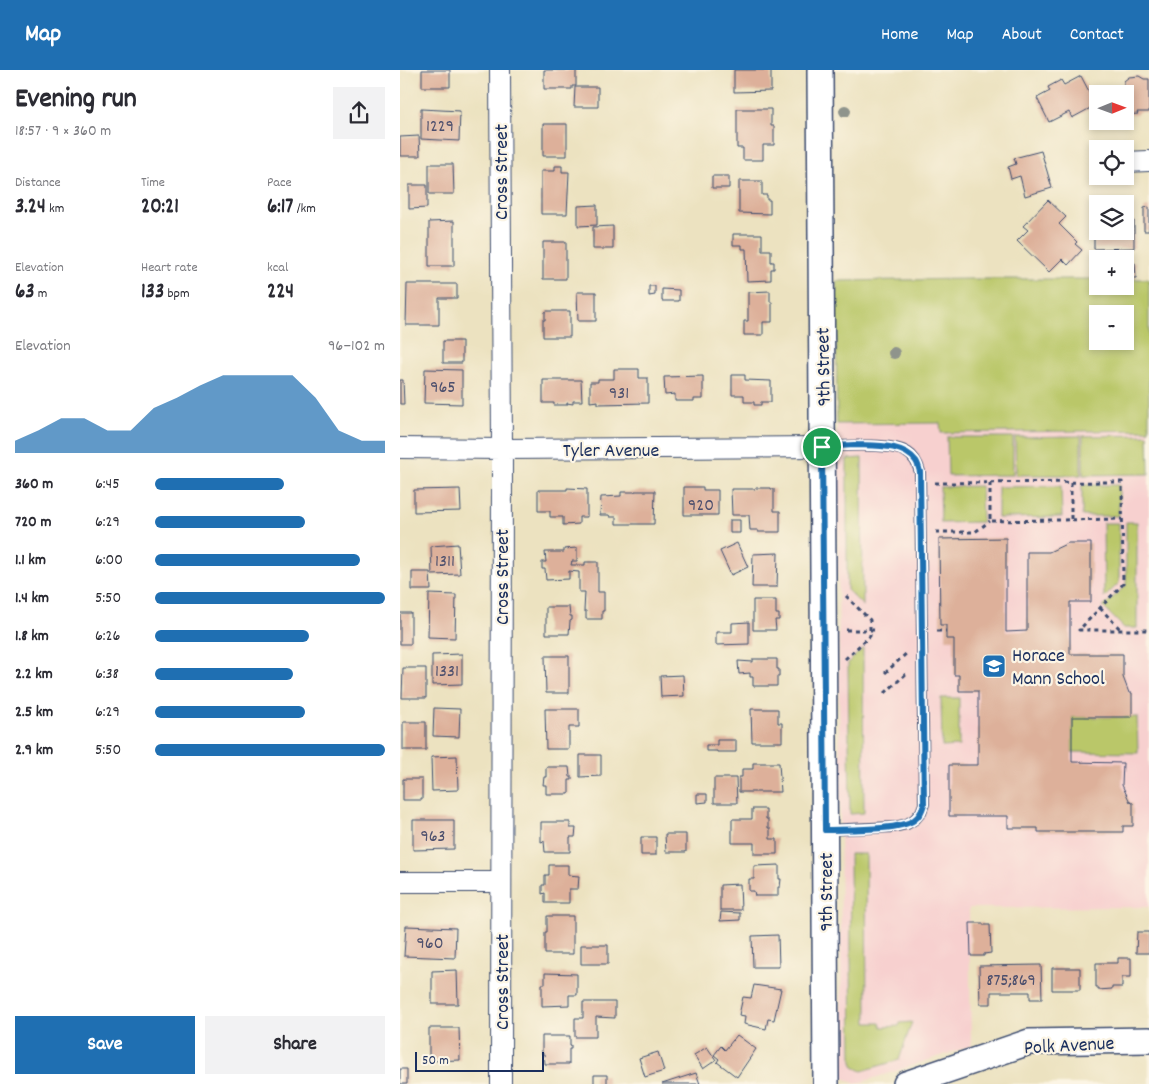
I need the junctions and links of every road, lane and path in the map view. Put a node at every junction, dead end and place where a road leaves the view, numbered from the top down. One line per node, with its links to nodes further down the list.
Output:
1 (500, 70): 7 (street, Cross Street)
2 (820, 70): 5 (street, 9th Street)
3 (1149, 161): 4 (street)
4 (1134, 162)
5 (822, 447): 7 (street, Tyler Avenue); 29 (street, 9th Street); 29 (lane)
6 (400, 448): 7 (street, Tyler Avenue)
7 (502, 450): 31 (street, Cross Street)
8 (935, 483): 9 (path)
9 (990, 483): 10 (path); 12 (path)
10 (1071, 483): 11 (path); 13 (path)
11 (1122, 519): 13 (path); 16 (path)
12 (990, 520): 13 (path); 14 (path)
13 (1072, 520)
14 (936, 532)
15 (846, 596): 18 (path)
16 (1100, 608): 23 (path); 23 (path)
17 (846, 630): 18 (path)
18 (870, 630): 19 (path); 25 (path)
19 (876, 630)
20 (1148, 630): 23 (path)
21 (936, 631): 22 (path)
22 (946, 631)
23 (1122, 631)
24 (908, 652): 27 (path)
25 (845, 658)
26 (908, 672): 28 (path)
27 (885, 673)
28 (885, 693)
29 (825, 830): 34 (street, 9th Street)
30 (400, 882): 31 (street)
31 (501, 882): 33 (street, Cross Street)
32 (1149, 1040): 35 (street, Polk Avenue)
33 (501, 1084)
34 (826, 1084)
35 (906, 1084)

